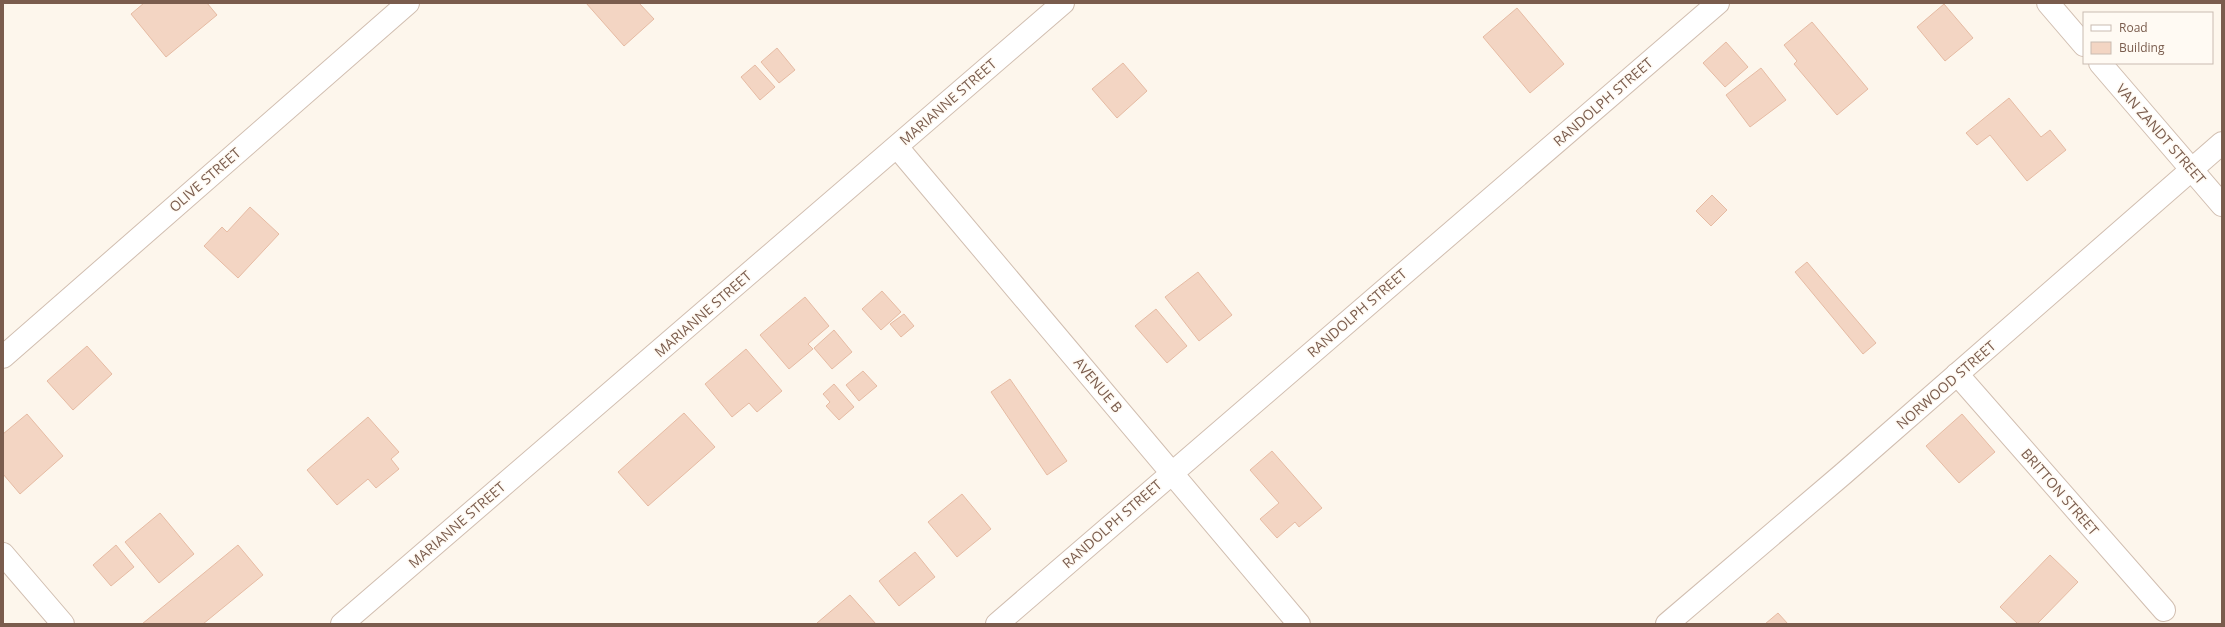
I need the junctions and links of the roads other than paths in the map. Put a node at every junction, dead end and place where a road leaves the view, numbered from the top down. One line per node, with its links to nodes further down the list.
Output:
1 (408, 3): 11 (street, OLIVE STREET)
2 (1063, 3): 8 (street, MARIANNE STREET)
3 (1718, 3): 13 (street, RANDOLPH STREET)
4 (2048, 3): 5 (street)
5 (2083, 44)
6 (2101, 64): 9 (street, VAN ZANDT STREET)
7 (2222, 143): 9 (street, NORWOOD STREET)
8 (897, 147): 13 (street, AVENUE B); 17 (street, MARIANNE STREET)
9 (2191, 170): 10 (street, VAN ZANDT STREET); 12 (street, NORWOOD STREET)
10 (2222, 205)
11 (3, 357)
12 (1957, 374): 15 (street, BRITTON STREET); 20 (street, NORWOOD STREET)
13 (1171, 472): 18 (street, RANDOLPH STREET); 19 (street, AVENUE B)
14 (3, 554): 16 (street)
15 (2164, 610)
16 (63, 624)
17 (342, 624)
18 (997, 624)
19 (1298, 624)
20 (1667, 624)

